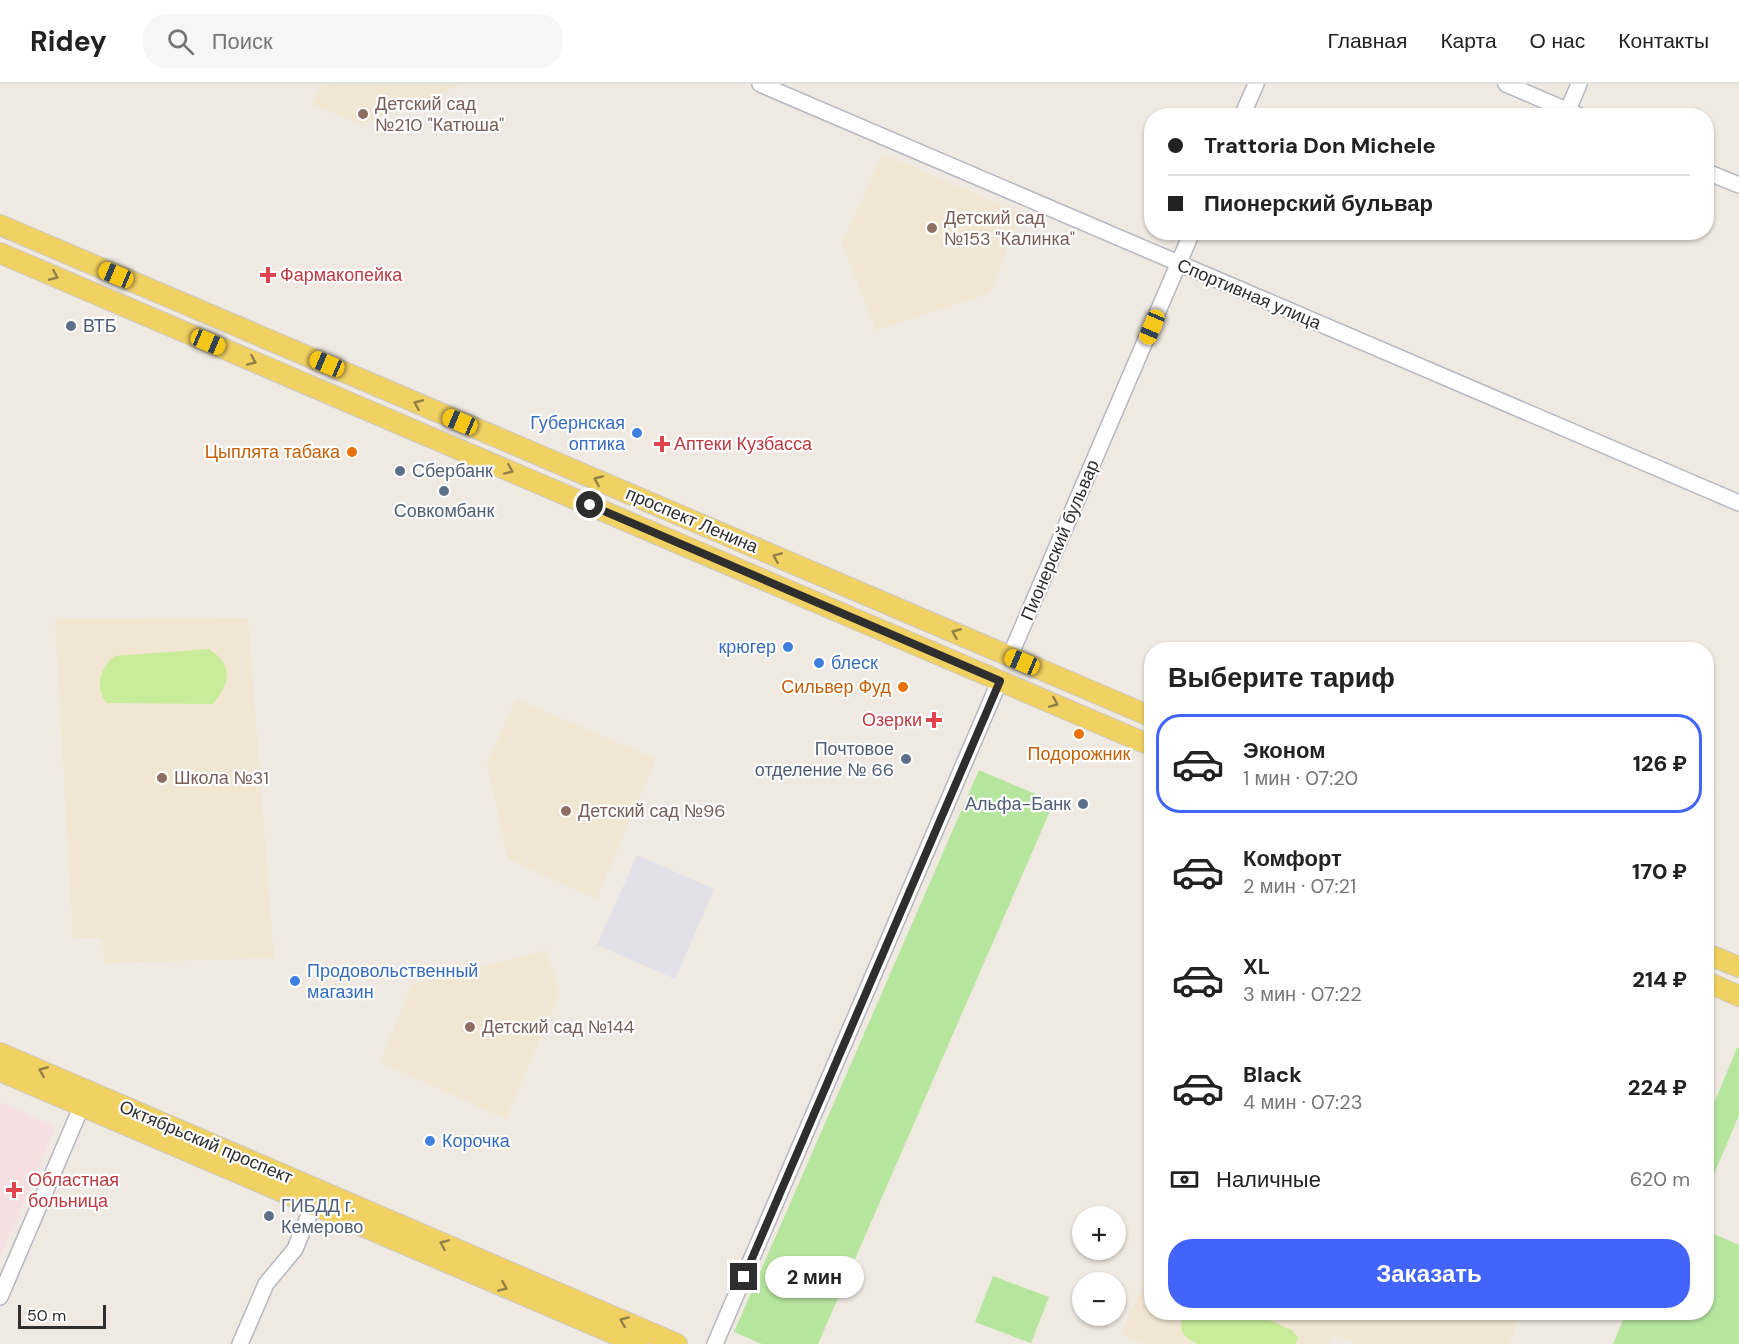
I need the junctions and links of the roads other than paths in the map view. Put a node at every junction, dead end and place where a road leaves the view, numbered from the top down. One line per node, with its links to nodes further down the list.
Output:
1 (760, 84): 13 (street, Спортивная улица)
2 (1256, 84): 5 (street)
3 (1506, 84): 6 (street)
4 (1579, 84): 7 (street)
5 (1246, 108)
6 (1562, 108)
7 (1575, 108)
8 (1714, 175): 9 (street)
9 (1739, 185)
10 (0, 225): 14 (main road, проспект Ленина)
11 (1189, 240): 13 (street, Пионерский бульвар)
12 (0, 253): 15 (main road, проспект Ленина, one-way to 15)
13 (1179, 264): 16 (street, Спортивная улица); 17 (street, Пионерский бульвар)
14 (350, 375): 15 (main road); 17 (main road, проспект Ленина, one-way to 14)
15 (343, 400): 18 (main road, проспект Ленина, one-way to 18)
16 (1739, 503)
17 (1010, 656): 18 (main road, Пионерский бульвар); 19 (main road, проспект Ленина)
18 (1000, 681): 20 (main road, проспект Ленина, one-way to 20); 33 (street, Пионерский бульвар)
19 (1144, 714)
20 (1144, 743)
21 (1714, 957): 22 (main road)
22 (1739, 967)
23 (1714, 985): 24 (main road)
24 (1739, 996)
25 (0, 1053): 27 (main road, Октябрьский проспект, one-way to 25)
26 (0, 1071): 27 (main road, Октябрьский проспект)
27 (85, 1099): 28 (main road, Октябрьский проспект); 29 (street); 32 (main road, Октябрьский проспект, one-way to 27)
28 (313, 1205): 30 (street); 31 (main road, Октябрьский проспект, one-way to 31)
29 (0, 1297)
30 (240, 1344)
31 (638, 1344)
32 (677, 1344)
33 (715, 1344)

